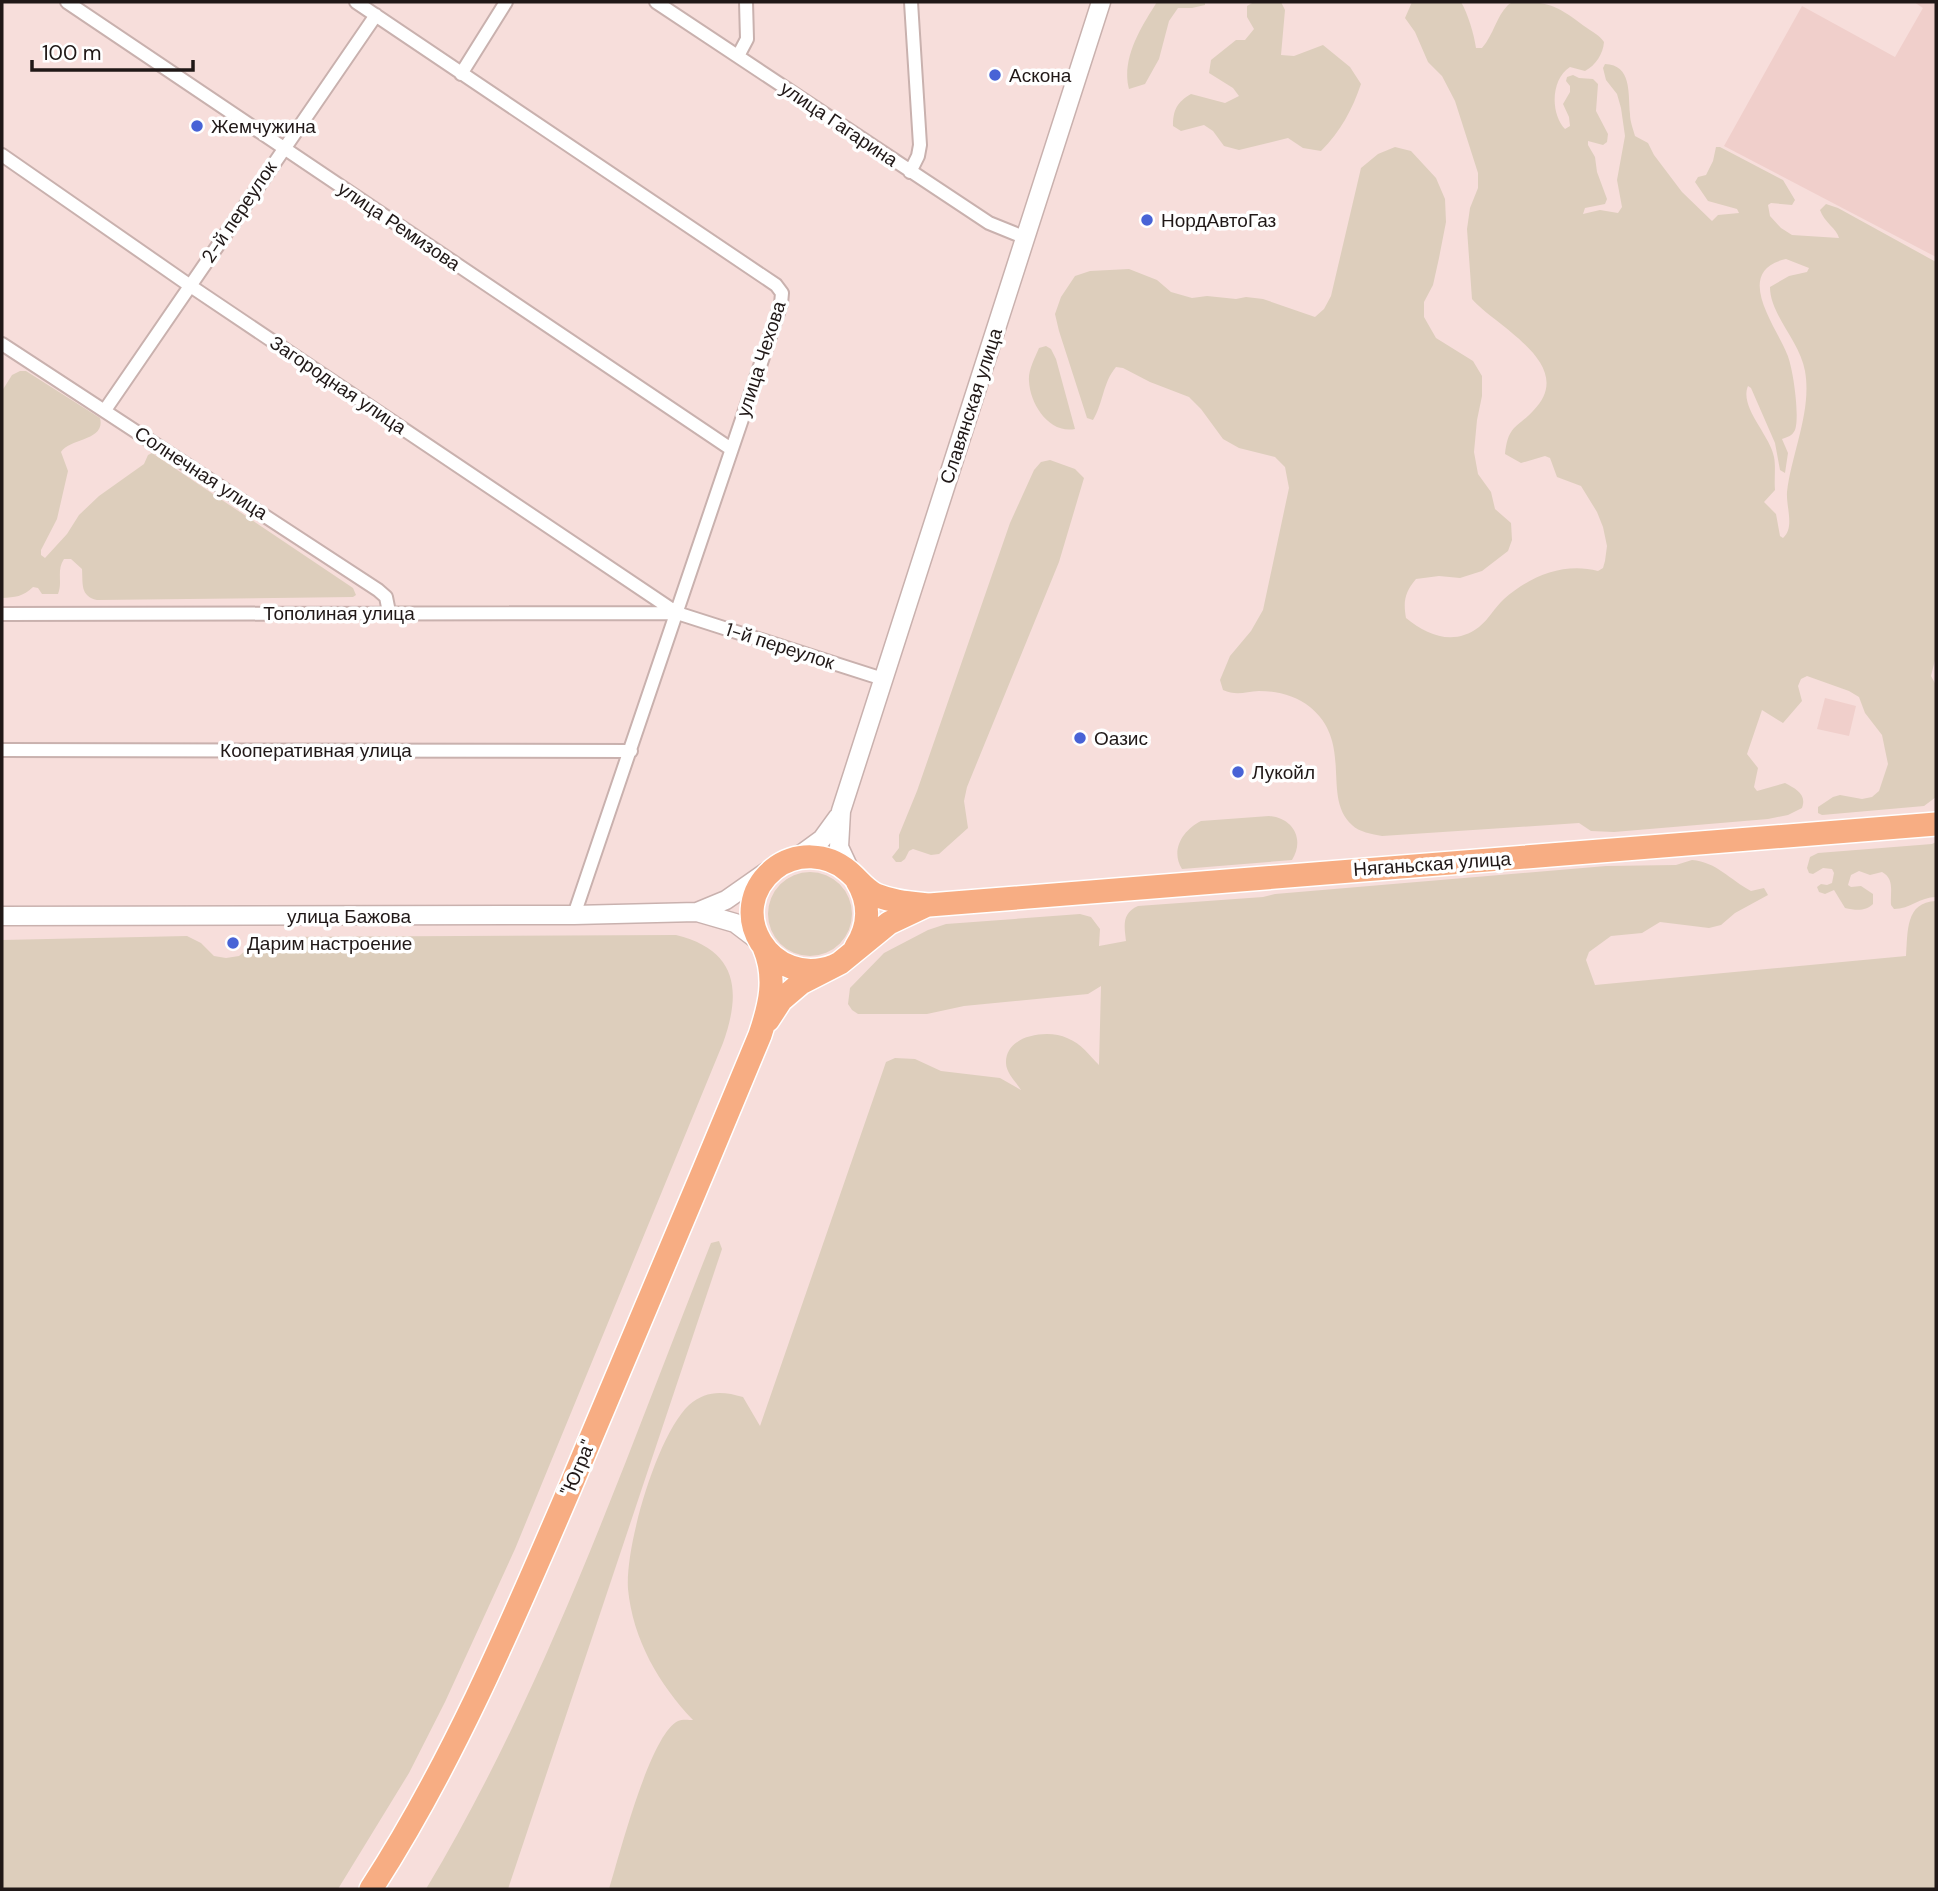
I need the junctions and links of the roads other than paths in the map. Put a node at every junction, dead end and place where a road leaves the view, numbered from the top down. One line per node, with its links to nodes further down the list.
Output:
1 (67, 2): 11 (street, улица Ремизова)
2 (356, 2): 8 (street, улица Чехова)
3 (506, 2): 10 (street)
4 (656, 2): 9 (street, улица Гагарина)
5 (746, 2): 9 (street)
6 (911, 2): 13 (street)
7 (1101, 2): 14 (street, Славянская улица)
8 (376, 15): 10 (street, улица Чехова); 11 (street, 2-й переулок)
9 (738, 56): 13 (street, улица Гагарина)
10 (461, 74): 18 (street, улица Чехова)
11 (282, 149): 15 (street, 2-й переулок); 18 (street, улица Ремизова)
12 (2, 155): 15 (street, Загородная улица)
13 (910, 172): 14 (street, улица Гагарина)
14 (1026, 237): 22 (street, Славянская улица)
15 (189, 285): 17 (street, 2-й переулок); 20 (street, Загородная улица)
16 (2, 344): 17 (street, Солнечная улица)
17 (105, 410): 19 (street, Солнечная улица)
18 (731, 449): 20 (street, улица Чехова)
19 (389, 612): 20 (street, Тополиная улица); 21 (street, Тополиная улица)
20 (677, 613): 22 (street, 1-й переулок); 24 (street, улица Чехова)
21 (2, 614)
22 (883, 679): 25 (street, Славянская улица)
23 (2, 750): 24 (street, Кооперативная улица)
24 (631, 751): 31 (street, улица Чехова)
25 (841, 811): 27 (street); 28 (street)
26 (1936, 824): 29 (highway, Няганьская улица)
27 (788, 861): 28 (highway); 30 (street); 33 (highway)
28 (853, 876): 29 (highway); 34 (highway)
29 (929, 905): 34 (highway)
30 (697, 912): 31 (street, улица Бажова); 33 (street)
31 (574, 915): 32 (street, улица Бажова)
32 (2, 916)
33 (762, 945): 35 (highway); 36 (highway)
34 (854, 950): 35 (highway)
35 (834, 966): 36 (highway)
36 (760, 1035): 37 (highway, "Югра")
37 (371, 1889)

